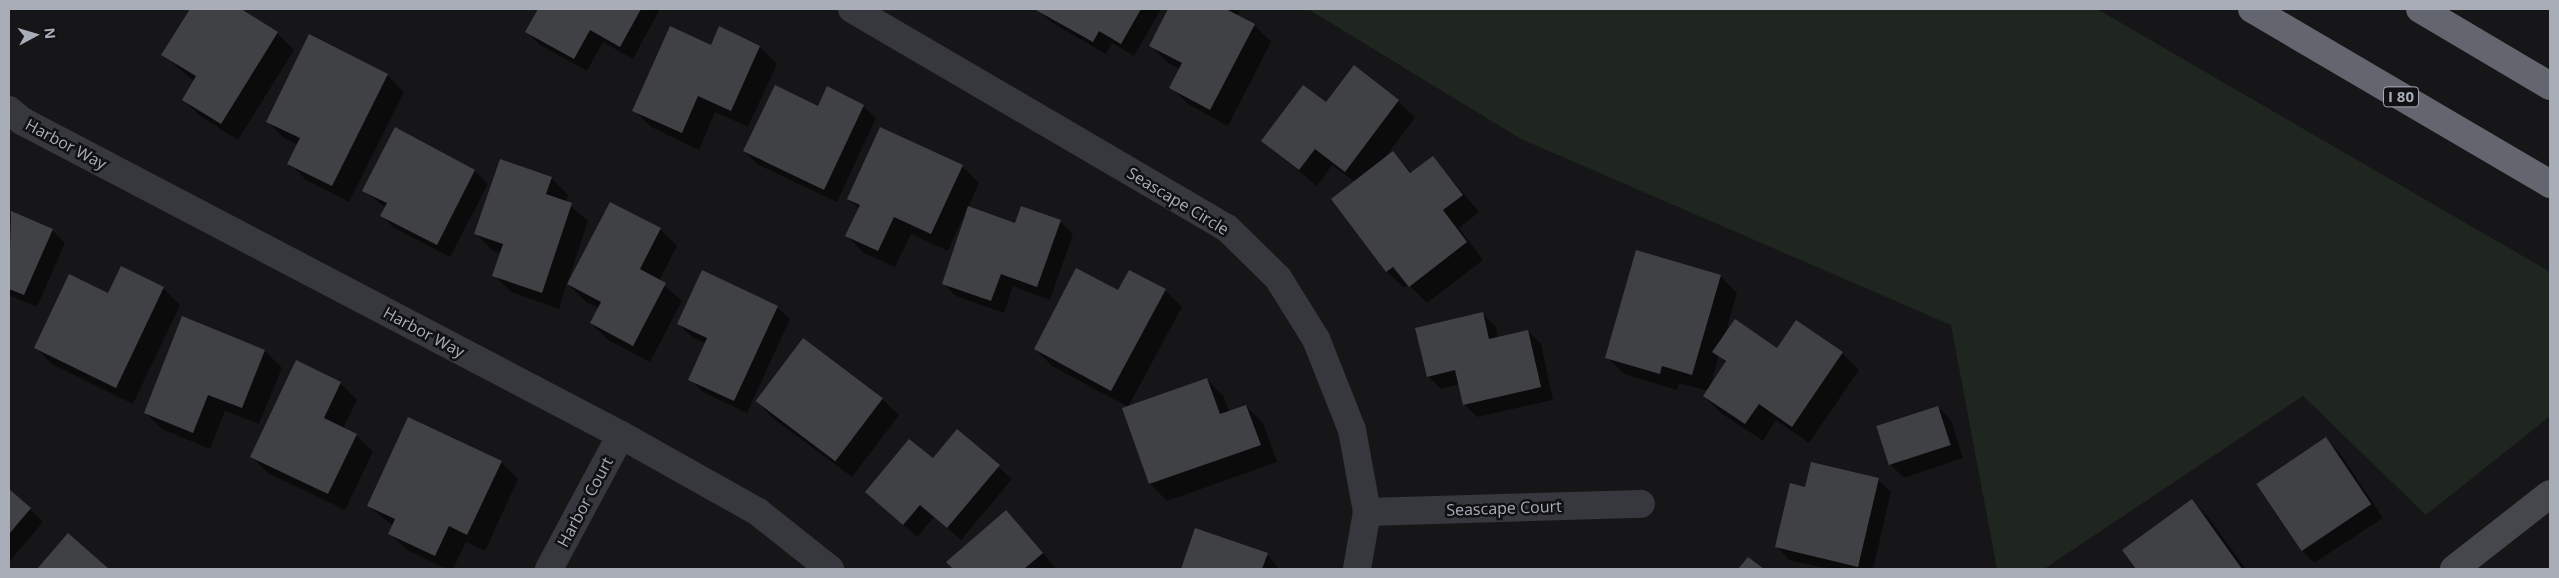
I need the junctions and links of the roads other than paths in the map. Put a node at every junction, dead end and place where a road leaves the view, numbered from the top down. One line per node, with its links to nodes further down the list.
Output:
1 (852, 9): 10 (street, Seascape Circle)
2 (2252, 9): 6 (highway, I 80)
3 (2420, 9): 4 (highway)
4 (2550, 86)
5 (9, 110): 7 (street, Harbor Way)
6 (2550, 184)
7 (621, 435): 11 (street, Harbor Court); 12 (street, Harbor Way)
8 (2550, 494): 14 (street)
9 (1641, 504): 10 (street, Seascape Court)
10 (1367, 512): 13 (street, Seascape Circle)
11 (549, 569)
12 (830, 569)
13 (1356, 569)
14 (2454, 569)

